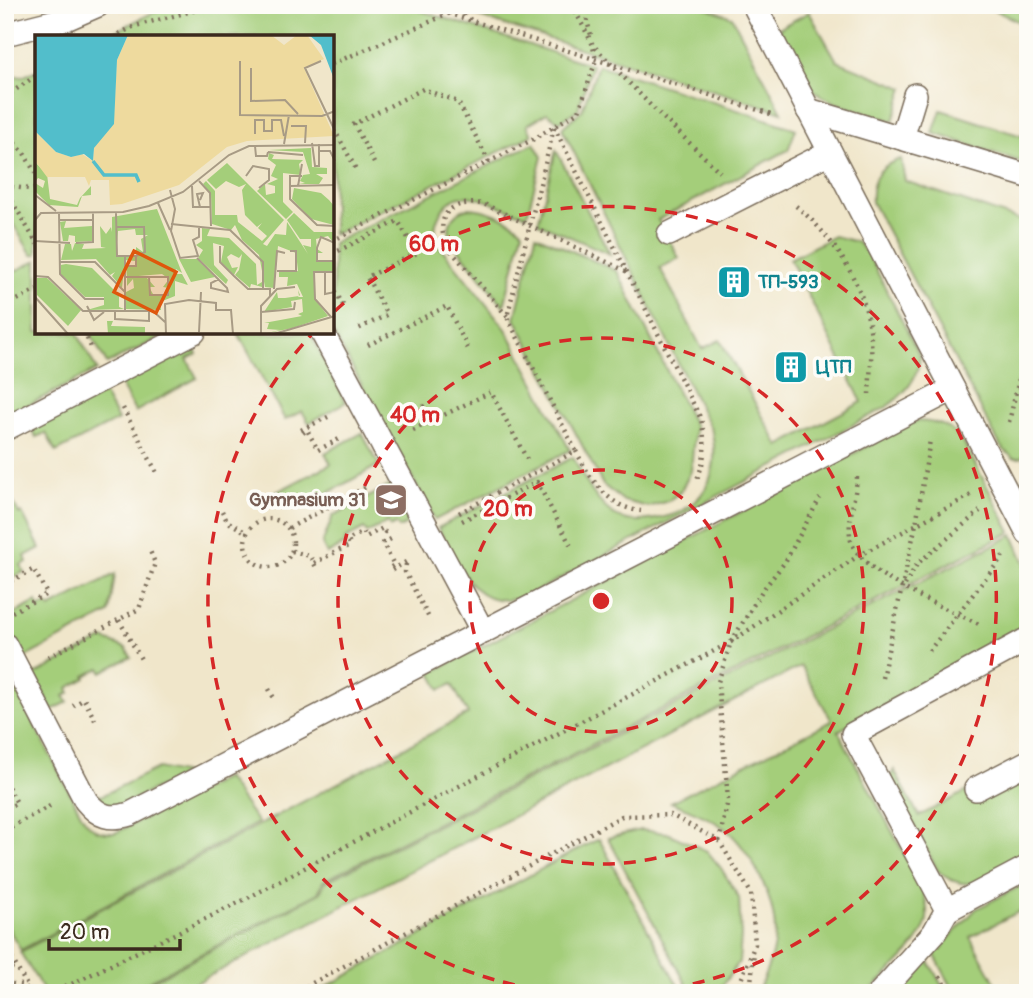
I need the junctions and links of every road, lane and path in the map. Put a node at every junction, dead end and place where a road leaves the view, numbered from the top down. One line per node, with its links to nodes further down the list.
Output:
1 (98, 5): 12 (lane)
2 (215, 5): 13 (path)
3 (421, 5): 10 (path)
4 (453, 5): 9 (path)
5 (469, 5): 9 (path)
6 (572, 5): 14 (path)
7 (589, 5): 14 (path)
8 (760, 7): 21 (lane)
9 (458, 9): 10 (path); 11 (path)
10 (447, 13): 11 (path); 16 (path)
11 (473, 22): 15 (path)
12 (5, 34)
13 (116, 35)
14 (593, 45): 15 (path); 17 (path)
15 (596, 60): 17 (path); 22 (path)
16 (334, 63)
17 (610, 64): 21 (path); 34 (path)
18 (35, 76): 20 (path)
19 (915, 95): 25 (lane)
20 (5, 97)
21 (808, 110): 25 (lane); 26 (lane)
22 (554, 127): 27 (path); 35 (path); 40 (path)
23 (5, 133): 30 (path)
24 (334, 135): 29 (path)
25 (902, 138): 31 (lane)
26 (830, 152): 34 (lane); 51 (lane)
27 (489, 162): 28 (path); 38 (path)
28 (374, 163)
29 (357, 171)
30 (35, 173)
31 (1028, 176)
32 (5, 187): 33 (path); 37 (path)
33 (35, 188)
34 (743, 195): 36 (lane); 55 (path)
35 (530, 226): 40 (path); 45 (path); 45 (path)
36 (669, 234)
37 (35, 240)
38 (334, 240)
39 (334, 253): 46 (path)
40 (628, 272): 63 (path)
41 (334, 289): 44 (path)
42 (35, 291): 43 (path)
43 (5, 306)
44 (345, 308)
45 (507, 317): 57 (path)
46 (351, 319)
47 (190, 334): 53 (lane)
48 (323, 334): 60 (lane)
49 (368, 351): 50 (path)
50 (466, 351)
51 (945, 393): 55 (lane); 62 (lane); 69 (path)
52 (310, 426): 56 (path)
53 (5, 429)
54 (410, 431): 59 (path)
55 (858, 439): 77 (path); 85 (lane)
56 (322, 447)
57 (576, 451): 66 (path); 68 (path)
58 (149, 458): 61 (path)
59 (528, 463)
60 (396, 471): 67 (lane); 70 (path)
61 (158, 475)
62 (1000, 479): 69 (path); 71 (lane)
63 (692, 490)
64 (821, 498): 86 (path)
65 (222, 511): 72 (path)
66 (643, 511)
67 (424, 522): 74 (path); 85 (lane)
68 (460, 522): 73 (path); 78 (path)
69 (916, 524): 77 (path); 81 (path)
70 (289, 528): 72 (path); 76 (path)
71 (1026, 530): 82 (path)
72 (247, 533): 76 (path)
73 (466, 533)
74 (396, 536): 76 (path); 79 (path)
75 (150, 551): 84 (path)
76 (292, 551)
77 (858, 556): 81 (path); 86 (path)
78 (563, 557)
79 (407, 562)
80 (5, 584): 83 (path)
81 (902, 589): 82 (path); 93 (path)
82 (958, 614): 87 (path); 89 (path)
83 (5, 616)
84 (119, 620): 90 (path); 91 (path)
85 (483, 632): 98 (lane)
86 (731, 642): 101 (path); 110 (path)
87 (1023, 642): 93 (lane)
88 (5, 645): 91 (lane)
89 (924, 658)
90 (141, 659)
91 (19, 672): 98 (lane)
92 (73, 706): 94 (path)
93 (872, 723): 103 (lane)
94 (91, 727)
95 (1028, 762): 97 (lane)
96 (5, 781): 99 (path)
97 (976, 789)
98 (81, 790): 100 (path)
99 (5, 809)
100 (5, 830)
101 (719, 841): 104 (path); 111 (path)
102 (1028, 867): 103 (lane)
103 (947, 910): 114 (lane)
104 (755, 944): 112 (path); 113 (path)
105 (5, 946): 107 (path)
106 (5, 966): 107 (path)
107 (17, 968): 109 (path)
108 (5, 984): 109 (path)
109 (31, 992)
110 (52, 993)
111 (294, 993)
112 (736, 993)
113 (750, 993)
114 (880, 993)

